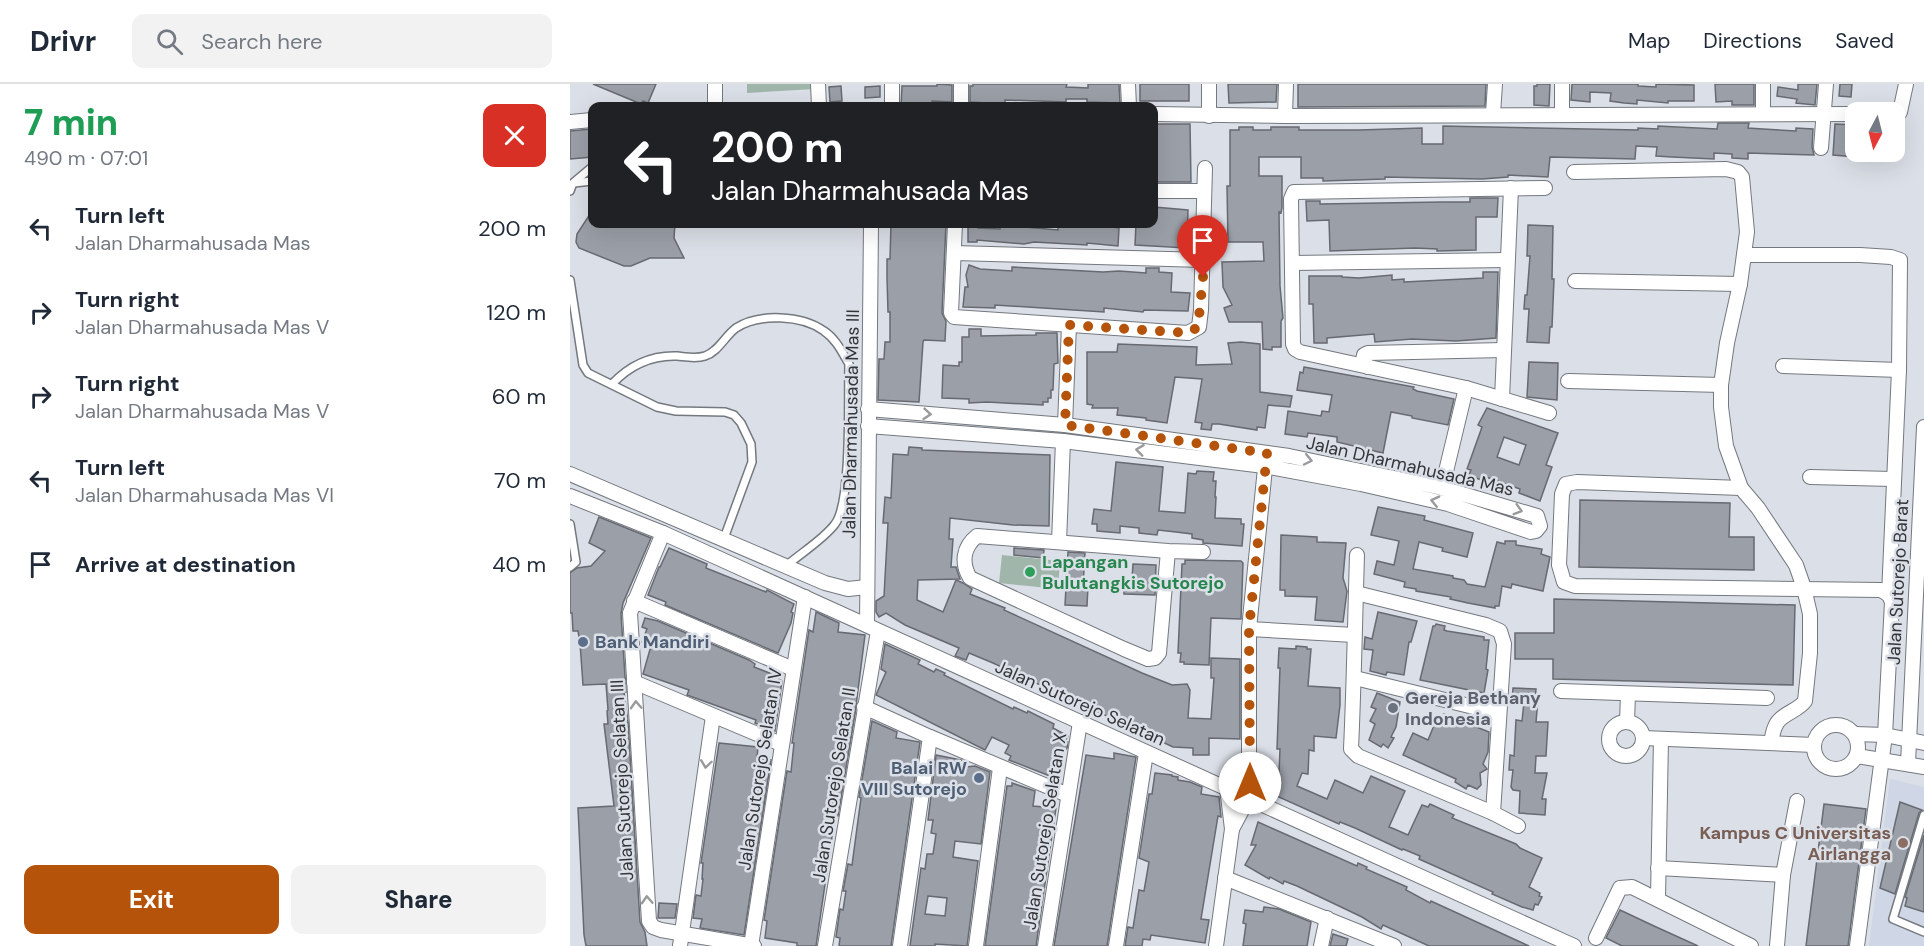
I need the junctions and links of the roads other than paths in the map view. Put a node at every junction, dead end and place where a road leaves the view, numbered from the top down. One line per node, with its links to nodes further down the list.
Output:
1 (715, 84): 13 (street)
2 (818, 84): 14 (street)
3 (892, 84): 15 (street)
4 (961, 84): 16 (street)
5 (1128, 84): 17 (street)
6 (1209, 84): 24 (street)
7 (1286, 84): 25 (street)
8 (1495, 84): 20 (street)
9 (1562, 84): 22 (street)
10 (1763, 84): 21 (street)
11 (1826, 84): 26 (street)
12 (1906, 84): 18 (street)
13 (715, 102)
14 (819, 102)
15 (892, 102)
16 (961, 102)
17 (1129, 102)
18 (1902, 102)
19 (1158, 114): 24 (street)
20 (1493, 114): 22 (street); 25 (street)
21 (1763, 114): 22 (street); 26 (street)
22 (1562, 115)
23 (1845, 115): 26 (street)
24 (1209, 116): 25 (street)
25 (1285, 116)
26 (1824, 116): 29 (street)
27 (588, 120): 28 (street)
28 (570, 122)
29 (1821, 148)
30 (1205, 168): 39 (street)
31 (588, 170): 34 (lane)
32 (1574, 172): 43 (street)
33 (588, 181): 34 (lane)
34 (573, 183): 38 (lane)
35 (1545, 188): 36 (street)
36 (1511, 189): 45 (street); 46 (street)
37 (1158, 190): 39 (street)
38 (570, 191)
39 (1204, 191): 44 (street)
40 (871, 228): 60 (street, Jalan Dharmahusada Mas III)
41 (955, 228): 42 (street)
42 (954, 253): 44 (street); 50 (street)
43 (1744, 255): 49 (street); 54 (street)
44 (1204, 260): 50 (street)
45 (1507, 260): 46 (street); 51 (street)
46 (1292, 263): 53 (street)
47 (570, 280): 56 (lane)
48 (1575, 281): 49 (street)
49 (1740, 284): 57 (street)
50 (1069, 325): 62 (street)
51 (1503, 350): 53 (street); 59 (street)
52 (1783, 366): 54 (street)
53 (1368, 367): 58 (street)
54 (1899, 370): 69 (street)
55 (1568, 381): 57 (street)
56 (612, 384): 75 (lane); 80 (lane)
57 (1721, 385): 71 (street)
58 (1466, 388): 59 (street); 70 (street)
59 (1502, 399): 61 (street)
60 (868, 409): 62 (street, Jalan Dharmahusada Mas, one-way to 62); 63 (street, Jalan Dharmahusada Mas III)
61 (1550, 413)
62 (1065, 425): 66 (street, Jalan Dharmahusada Mas)
63 (868, 426): 65 (street, Jalan Dharmahusada Mas); 82 (street, Jalan Dharmahusada Mas III)
64 (1924, 427): 107 (street, Jalan Sutorejo Barat)
65 (1062, 441): 66 (street, Jalan Dharmahusada Mas, one-way to 65); 76 (street)
66 (1266, 460): 70 (street, Jalan Dharmahusada Mas, one-way to 70); 70 (street, Jalan Dharmahusada Mas, one-way to 66); 89 (street)
67 (570, 474): 75 (street)
68 (1810, 477): 69 (street)
69 (1893, 479): 85 (street)
70 (1442, 488)
71 (1741, 488): 83 (street); 83 (street)
72 (570, 496): 74 (street, Jalan Sutorejo Selatan)
73 (570, 524): 81 (lane)
74 (663, 533): 86 (street, Jalan Sutorejo Selatan); 87 (street, Jalan Sutorejo Selatan III)
75 (723, 541): 80 (street)
76 (1059, 542): 77 (street); 77 (street)
77 (1168, 551): 78 (street)
78 (1203, 552)
79 (1357, 555): 84 (street)
80 (786, 566): 82 (street)
81 (570, 567)
82 (867, 587): 88 (street, Jalan Dharmahusada Mas III)
83 (1804, 588): 85 (street); 108 (street)
84 (1356, 593): 90 (street); 98 (street)
85 (1889, 595): 103 (street)
86 (805, 597): 88 (street, Jalan Sutorejo Selatan); 91 (street, Jalan Sutorejo Selatan IV)
87 (634, 601): 91 (street); 93 (street, Jalan Sutorejo Selatan III)
88 (873, 628): 97 (street, Jalan Sutorejo Selatan II); 100 (street, Jalan Sutorejo Selatan)
89 (1249, 629): 90 (street); 120 (street)
90 (1354, 635): 92 (street)
91 (793, 669): 110 (street, Jalan Sutorejo Selatan IV)
92 (1355, 678): 98 (street); 122 (street)
93 (634, 682): 99 (street); 133 (street, Jalan Sutorejo Selatan III, one-way to 93)
94 (1561, 692): 95 (street)
95 (1628, 694): 96 (street); 101 (street)
96 (1767, 698)
97 (864, 707): 104 (street); 135 (street, Jalan Sutorejo Selatan II)
98 (1498, 713): 122 (street)
99 (713, 716): 110 (street); 133 (street, one-way to 133)
100 (1080, 722): 112 (street, Jalan Sutorejo Selatan); 119 (street, Jalan Sutorejo Selatan X)
101 (1627, 722): 105 (street); 105 (street)
102 (1855, 734): 103 (street); 111 (street); 113 (street)
103 (1885, 735): 107 (street); 114 (street)
104 (930, 737): 117 (street); 136 (street)
105 (1643, 738): 106 (street)
106 (1661, 739): 108 (street); 126 (street)
107 (1908, 739): 109 (street); 115 (street, Jalan Sutorejo Barat)
108 (1771, 743): 111 (street)
109 (1924, 743)
110 (781, 744): 134 (street, Jalan Sutorejo Selatan IV)
111 (1814, 745): 113 (street)
112 (1146, 753): 118 (street, Jalan Sutorejo Selatan); 139 (street)
113 (1857, 756): 114 (street)
114 (1881, 760): 115 (street); 146 (street)
115 (1908, 763): 116 (street)
116 (1924, 767)
117 (1000, 768): 119 (street); 137 (street)
118 (1227, 788): 120 (street, Jalan Sutorejo Selatan); 125 (street)
119 (1068, 795): 138 (street, Jalan Sutorejo Selatan X)
120 (1249, 797): 125 (street); 143 (street, Jalan Sutorejo Selatan)
121 (1797, 801): 127 (street)
122 (1493, 813): 124 (street)
123 (1924, 815): 131 (lane)
124 (1518, 826)
125 (1232, 829): 128 (street)
126 (1658, 868): 127 (street); 129 (street)
127 (1783, 875): 145 (street)
128 (1225, 878): 130 (street); 140 (street)
129 (1658, 899): 132 (street); 144 (street)
130 (1327, 918): 141 (street); 142 (street)
131 (1924, 932)
132 (1596, 938)
133 (681, 940): 134 (street, Jalan Sutorejo Selatan III)
134 (753, 946)
135 (825, 946)
136 (900, 946)
137 (976, 946)
138 (1045, 946)
139 (1116, 946)
140 (1216, 946)
141 (1321, 946)
142 (1394, 946)
143 (1574, 946)
144 (1751, 946)
145 (1777, 946)
146 (1857, 946)

